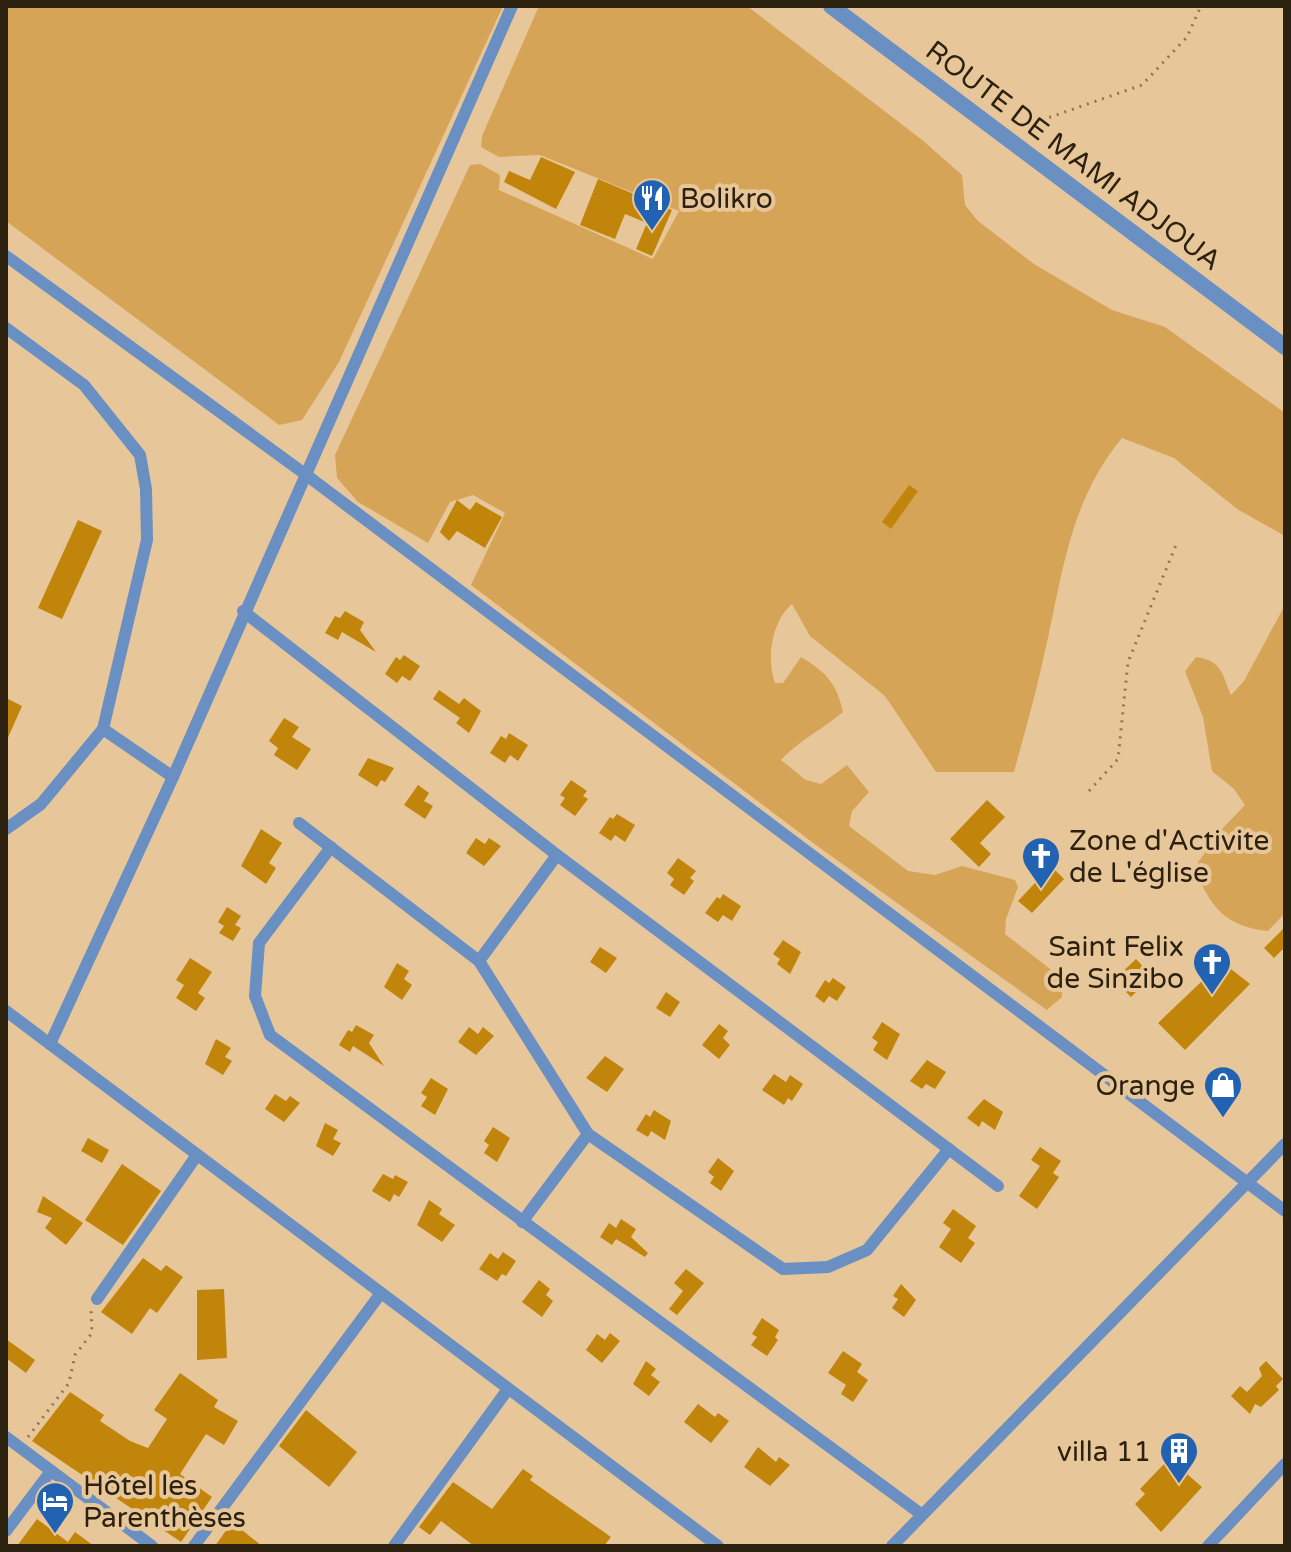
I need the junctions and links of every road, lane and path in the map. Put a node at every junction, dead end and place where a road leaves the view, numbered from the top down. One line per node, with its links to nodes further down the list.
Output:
1 (512, 6): 8 (street)
2 (831, 6): 4 (street, ROUTE DE MAMI ADJOUA)
3 (1201, 6): 4 (path)
4 (1004, 132): 7 (street, ROUTE DE MAMI ADJOUA)
5 (6, 256): 8 (street)
6 (6, 328): 11 (street)
7 (1285, 347)
8 (305, 474): 10 (street); 25 (street)
9 (1176, 545): 13 (path)
10 (243, 611): 12 (street); 17 (street)
11 (103, 729): 12 (street); 15 (street)
12 (173, 777): 20 (street)
13 (1089, 791)
14 (299, 823): 16 (street)
15 (6, 829)
16 (331, 847): 18 (street); 28 (street)
17 (557, 855): 18 (street); 23 (street)
18 (479, 961): 21 (street)
19 (6, 1011): 20 (street)
20 (50, 1044): 24 (street)
21 (588, 1134): 23 (street); 28 (street)
22 (1285, 1144): 25 (street)
23 (949, 1149): 26 (street)
24 (197, 1155): 29 (street); 30 (street)
25 (1248, 1184): 27 (street); 36 (street)
26 (998, 1186)
27 (1285, 1211)
28 (522, 1222): 36 (street)
29 (381, 1293): 31 (street); 39 (street)
30 (97, 1299): 33 (path)
31 (508, 1389): 40 (street); 41 (street)
32 (6, 1437): 33 (street)
33 (17, 1446): 35 (street)
34 (1285, 1464): 43 (street)
35 (51, 1471): 37 (street); 38 (street)
36 (921, 1514): 42 (street)
37 (6, 1531)
38 (152, 1546)
39 (194, 1546)
40 (394, 1546)
41 (718, 1546)
42 (892, 1546)
43 (1208, 1546)

